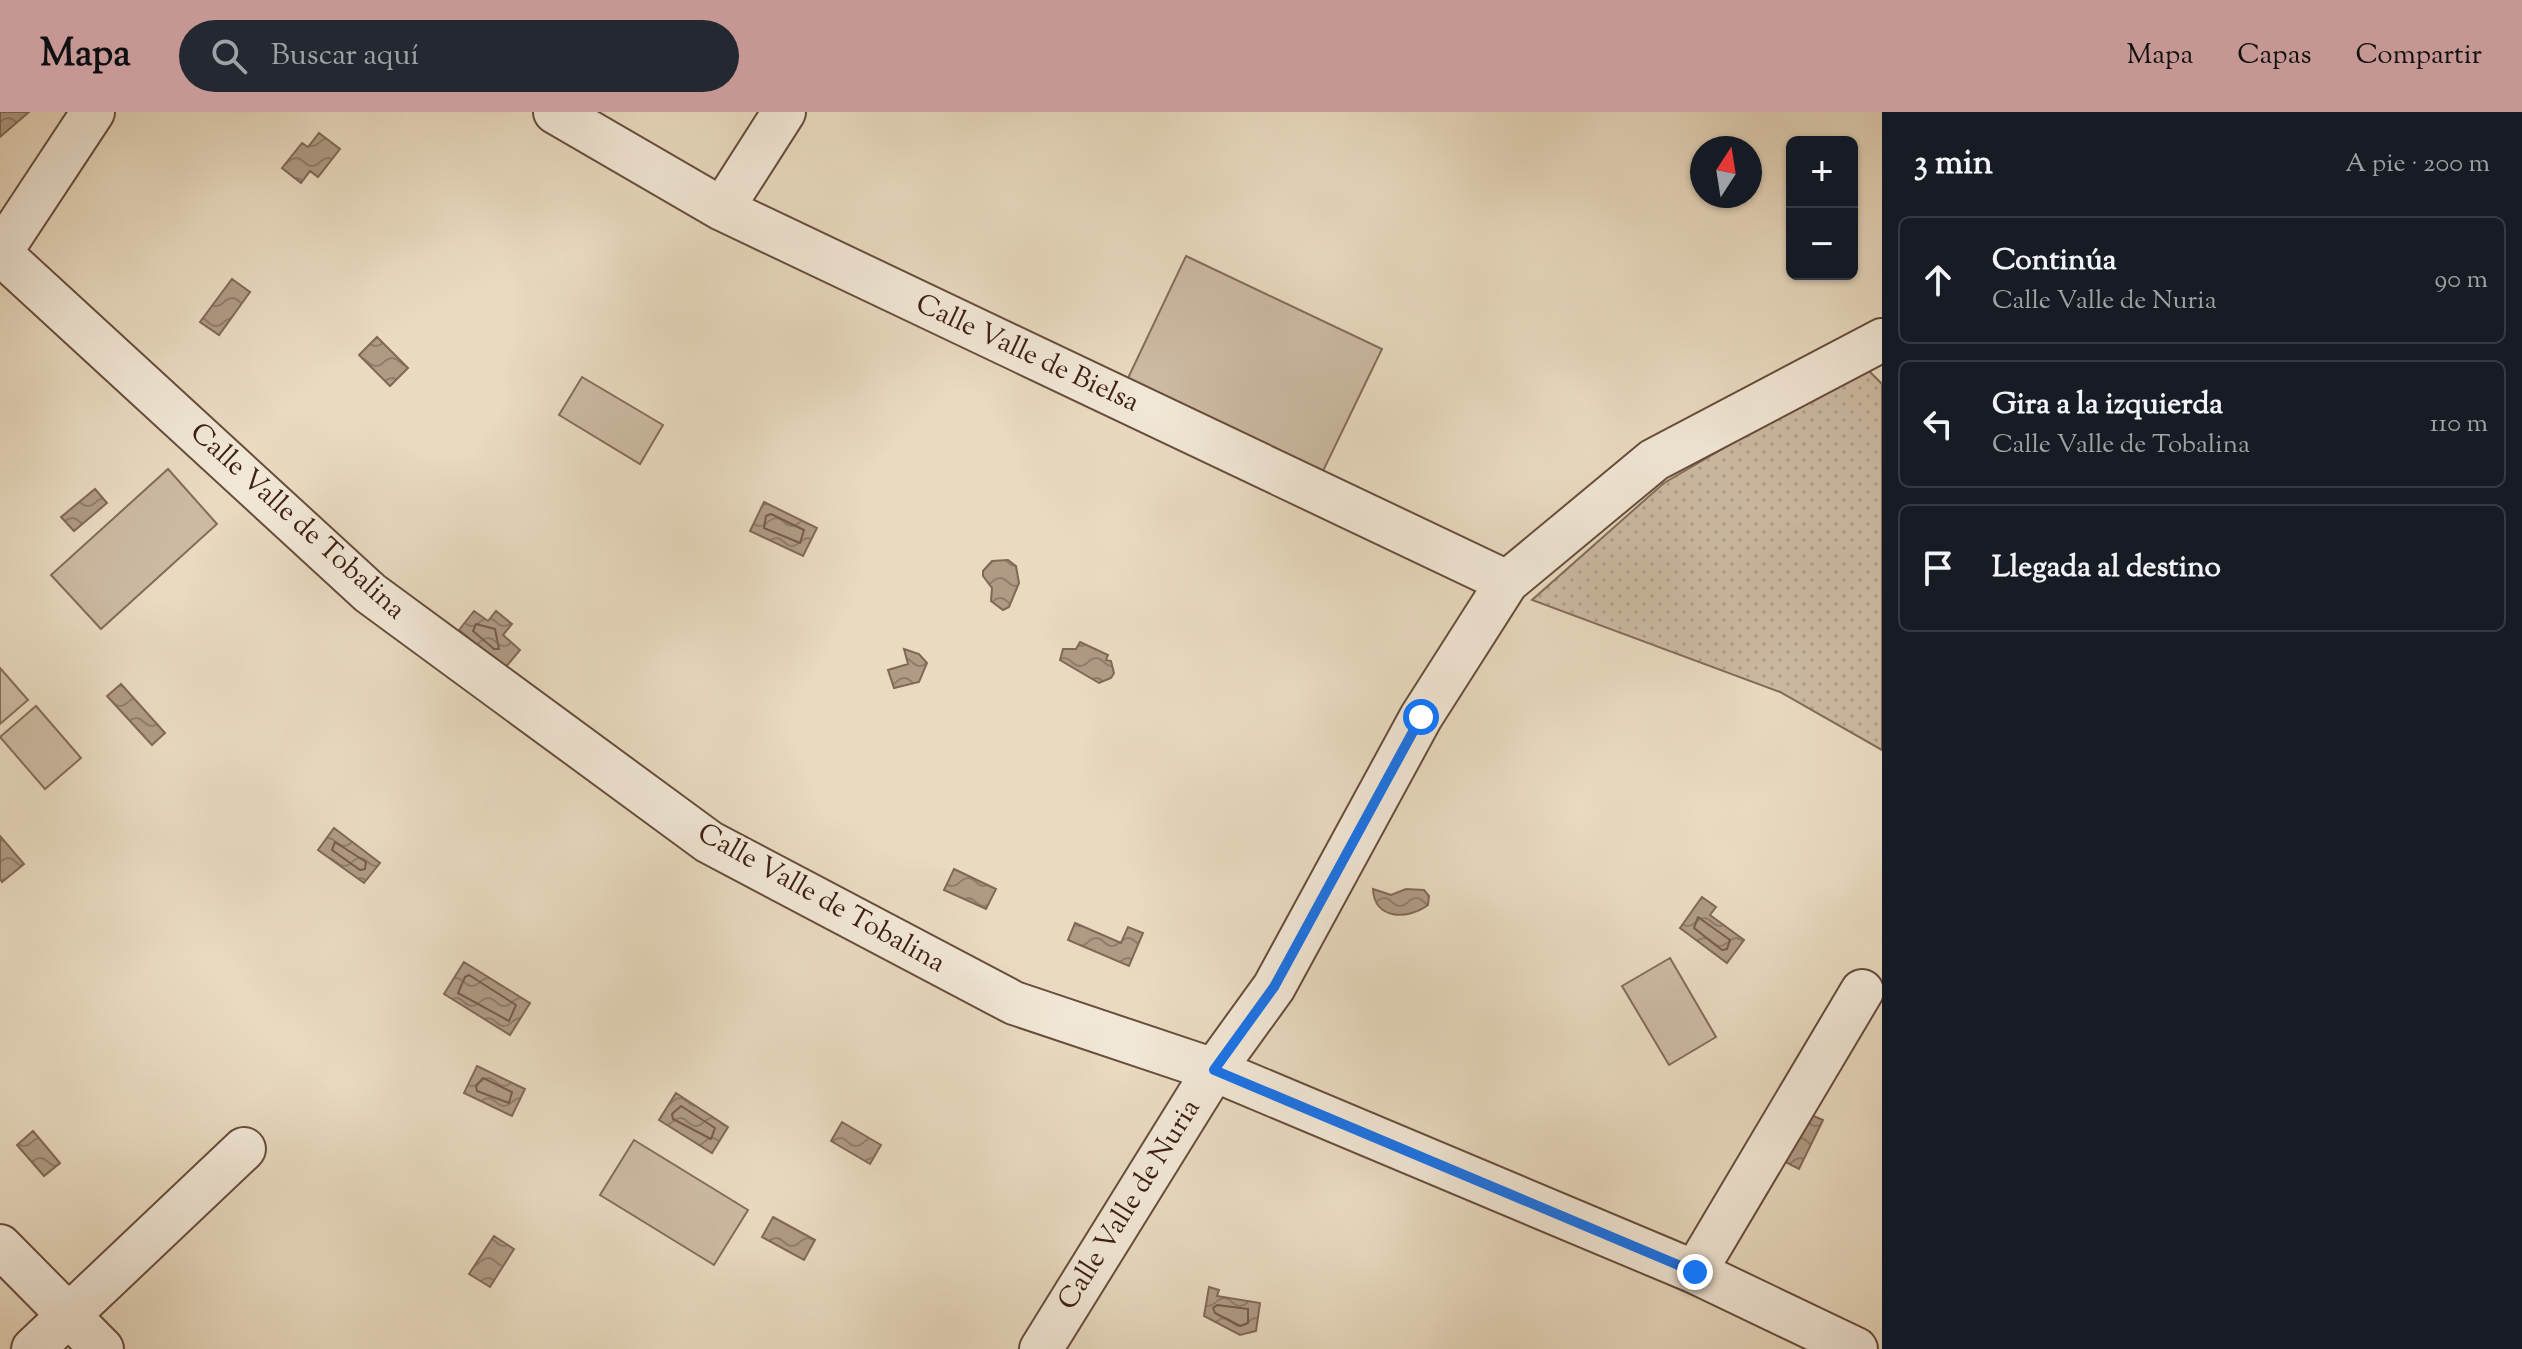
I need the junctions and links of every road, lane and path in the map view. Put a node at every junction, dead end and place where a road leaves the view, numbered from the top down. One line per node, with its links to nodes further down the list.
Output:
1 (93, 112): 5 (street)
2 (555, 112): 4 (street, Calle Valle de Bielsa)
3 (784, 112): 4 (street)
4 (722, 209): 7 (street, Calle Valle de Bielsa)
5 (0, 253): 9 (street, Calle Valle de Tobalina)
6 (1882, 340): 7 (street, Calle Valle de Nuria)
7 (1507, 582): 9 (street, Calle Valle de Nuria)
8 (1862, 991): 12 (street)
9 (1214, 1070): 12 (street, Calle Valle de Tobalina); 16 (street, Calle Valle de Nuria)
10 (244, 1149): 13 (street)
11 (0, 1246): 13 (street)
12 (1695, 1272): 17 (street, Calle Valle de Tobalina)
13 (69, 1316): 14 (street); 15 (street)
14 (33, 1349)
15 (102, 1349)
16 (1041, 1349)
17 (1856, 1349)

